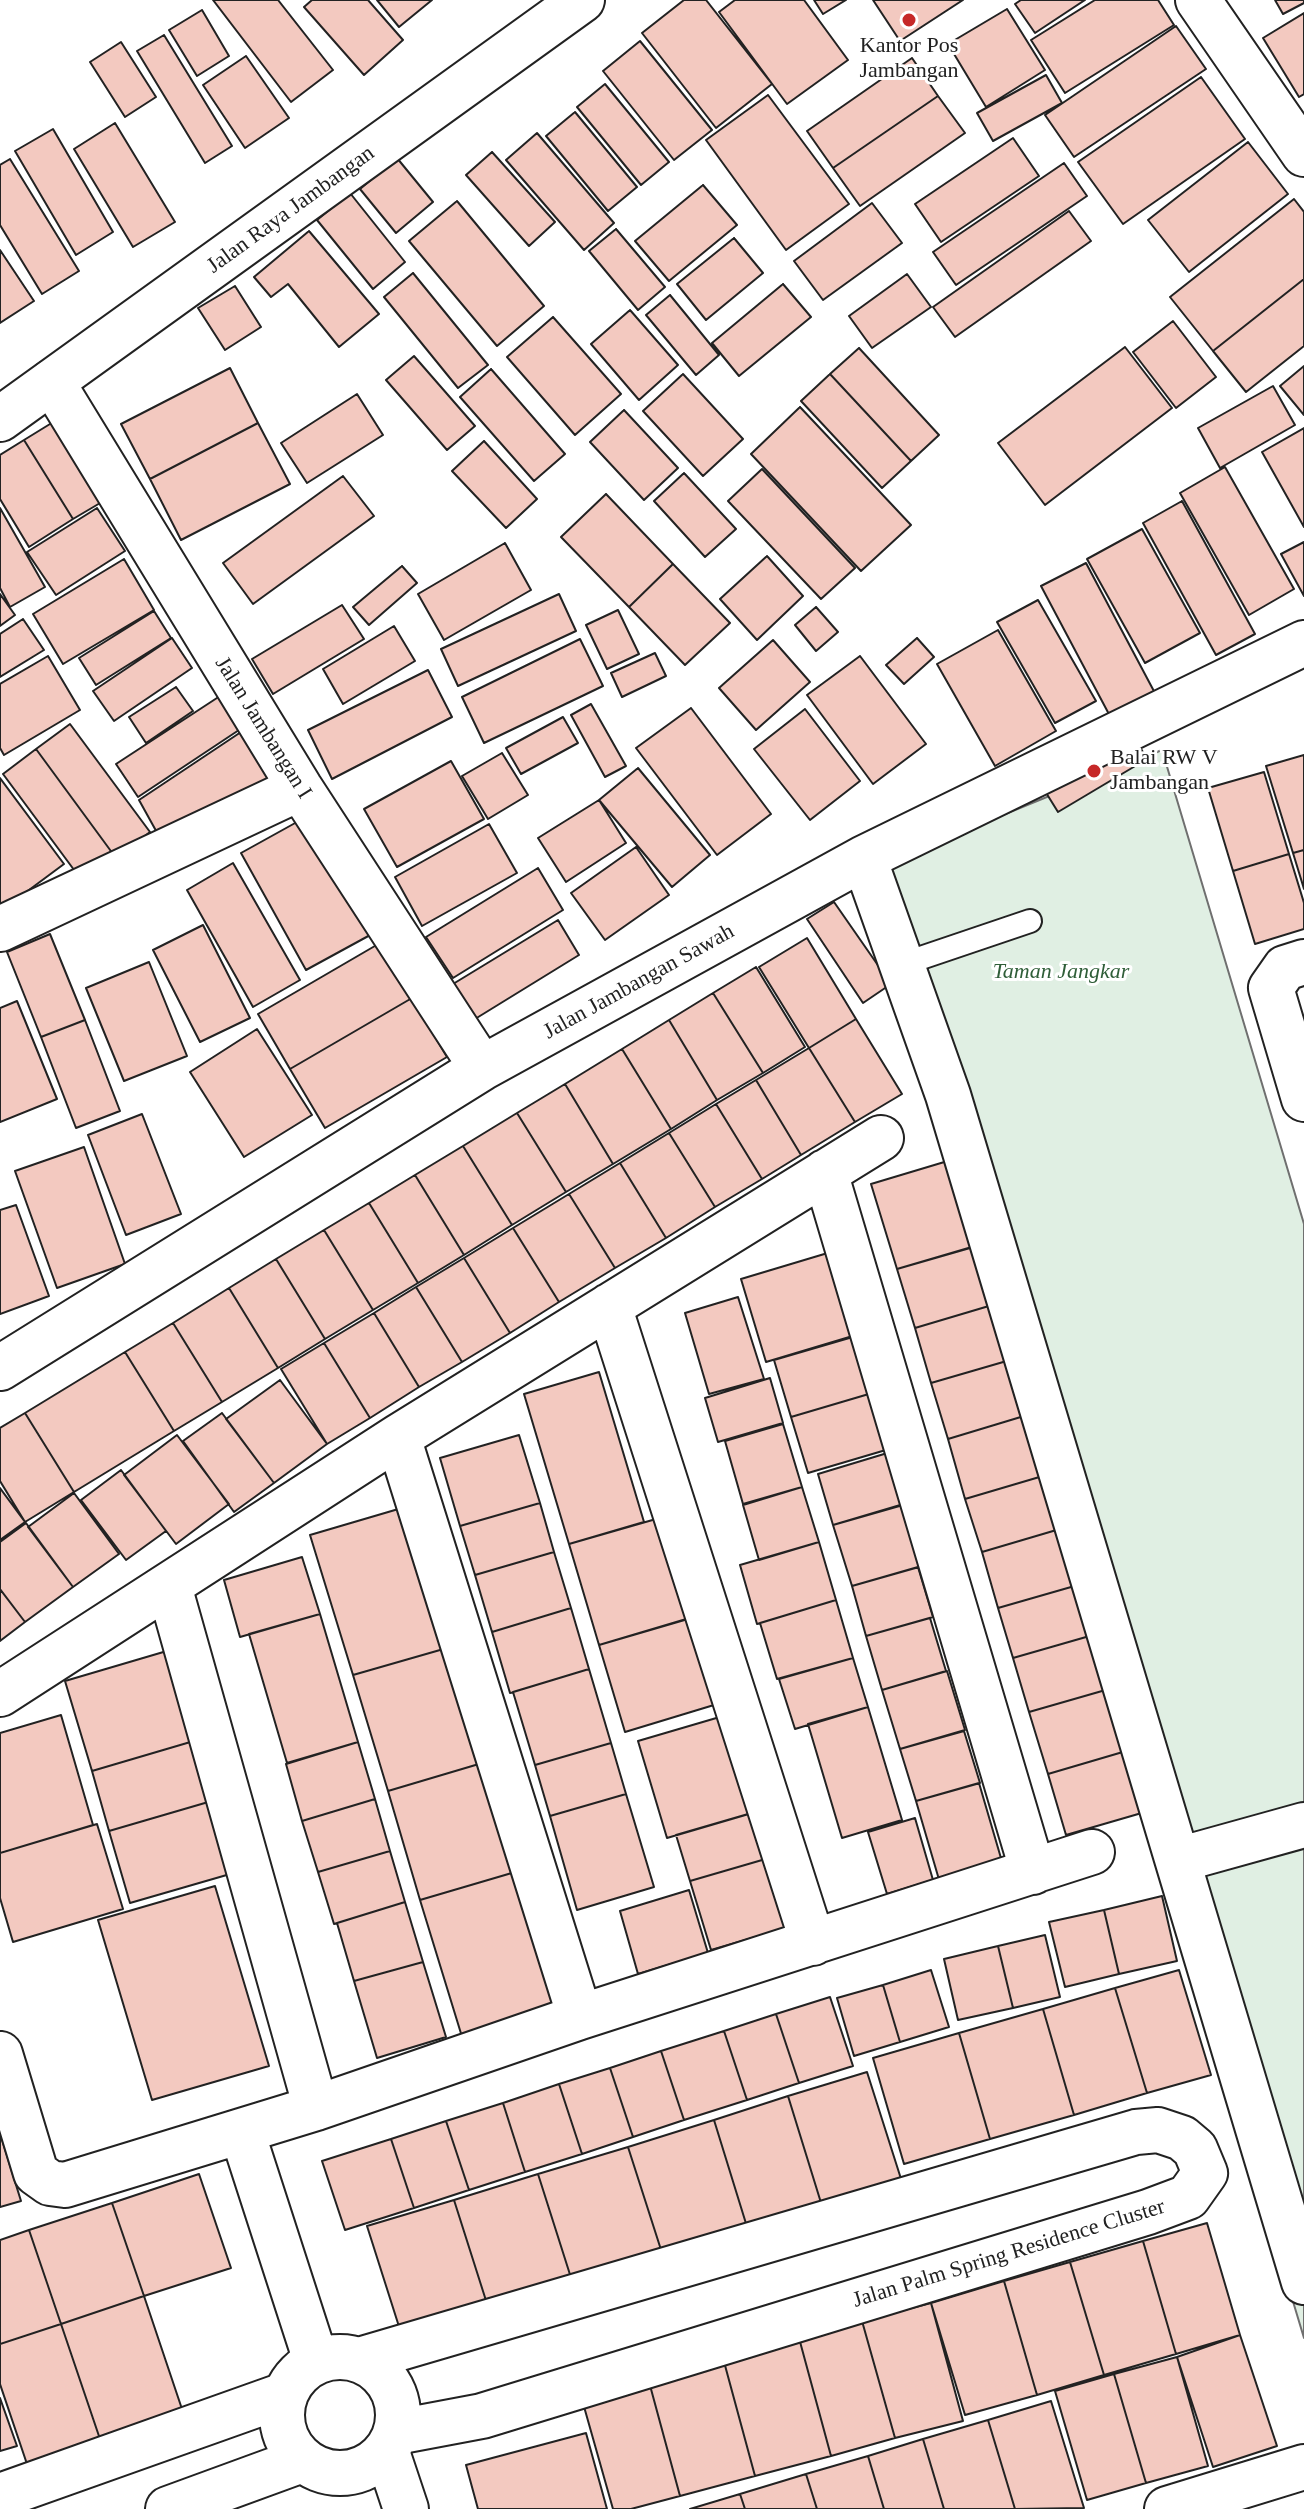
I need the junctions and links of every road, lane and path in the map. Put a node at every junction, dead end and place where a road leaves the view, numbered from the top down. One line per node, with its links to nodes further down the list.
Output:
1 (582, 0): 4 (street, Jalan Raya Jambangan)
2 (1198, 0): 3 (street)
3 (1304, 154)
4 (52, 382): 5 (street, Jalan Raya Jambangan); 7 (street, Jalan Jambangan I)
5 (0, 419)
6 (1304, 643): 8 (street, Jalan Jambangan Sawah)
7 (300, 788): 10 (street); 13 (street, Jalan Jambangan I)
8 (864, 858): 12 (street); 13 (street, Jalan Jambangan Sawah)
9 (1030, 921): 12 (lane)
10 (0, 929)
11 (1304, 962): 14 (street)
12 (903, 964): 24 (street)
13 (482, 1068): 18 (street, Jalan Jambangan Sawah)
14 (1304, 1099)
15 (881, 1138): 16 (street)
16 (825, 1172): 17 (street); 25 (street)
17 (609, 1306): 19 (street); 26 (street)
18 (0, 1368)
19 (398, 1437): 20 (street); 27 (street)
20 (169, 1586): 21 (street); 29 (street)
21 (0, 1694)
22 (1304, 1825): 24 (street)
23 (1092, 1852): 25 (street)
24 (1178, 1860): 31 (street)
25 (1033, 1872): 26 (street)
26 (813, 1943): 27 (street)
27 (580, 2017): 29 (street)
28 (0, 2054): 30 (street)
29 (316, 2108): 30 (street)
30 (242, 2132): 33 (street)
31 (1304, 2282)
32 (359, 2360): 33 (street); 35 (street); 35 (street, Jalan Palm Spring Residence Cluster)
33 (316, 2361): 34 (street)
34 (284, 2395): 37 (street); 38 (street)
35 (392, 2442): 37 (street); 40 (street)
36 (1304, 2467): 41 (street)
37 (320, 2480): 39 (street)
38 (0, 2496)
39 (168, 2509)
40 (406, 2509)
41 (1167, 2509)

